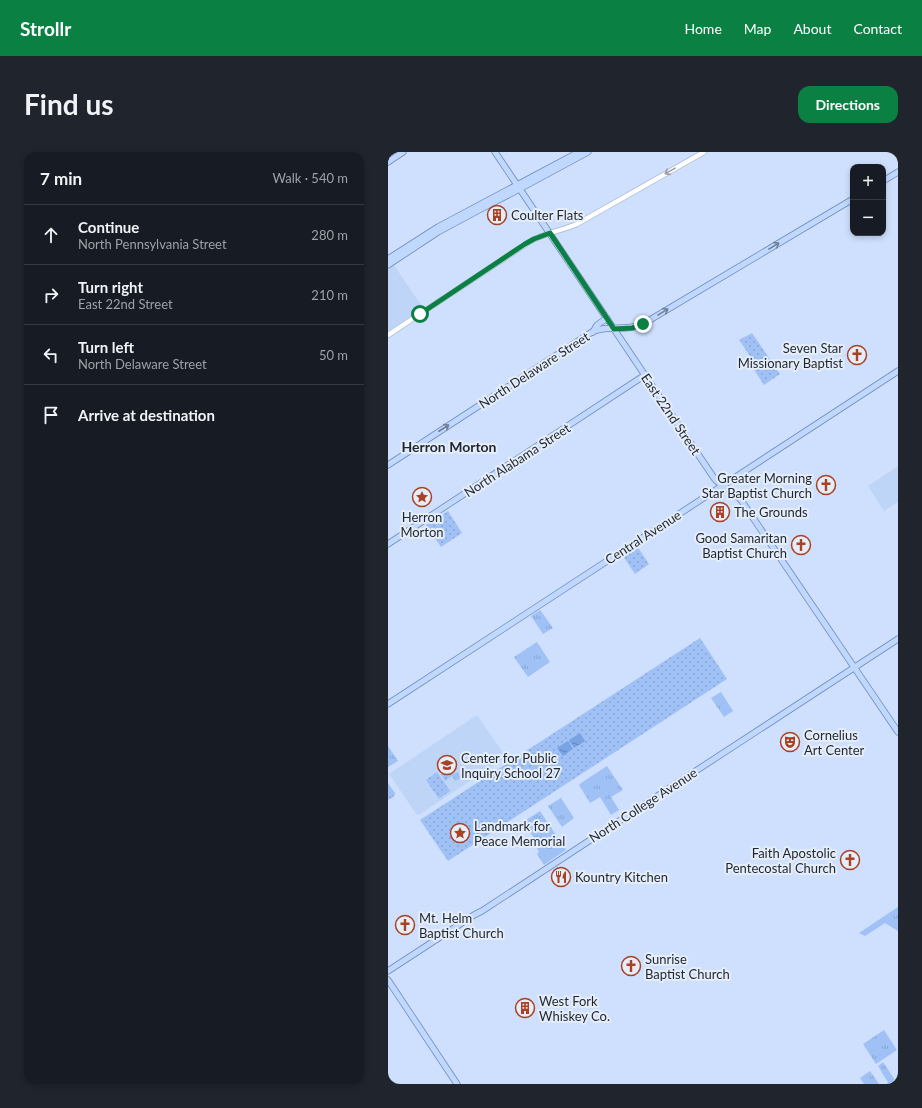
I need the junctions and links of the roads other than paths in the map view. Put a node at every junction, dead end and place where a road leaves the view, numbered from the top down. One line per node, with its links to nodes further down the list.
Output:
1 (403, 152): 6 (main road)
2 (495, 152): 9 (main road, East 22nd Street)
3 (579, 152): 9 (main road)
4 (588, 152): 9 (main road)
5 (704, 152): 11 (street, one-way to 11)
6 (388, 162)
7 (898, 172): 8 (main road)
8 (886, 179)
9 (518, 187): 11 (main road, East 22nd Street); 12 (main road); 13 (main road)
10 (851, 200): 15 (main road, North Delaware Street, one-way to 10)
11 (550, 233): 14 (main road, East 22nd Street); 17 (street)
12 (388, 259)
13 (388, 265)
14 (607, 318): 15 (main road, East 22nd Street); 16 (main road)
15 (614, 329): 16 (main road, North Delaware Street); 19 (main road, East 22nd Street)
16 (592, 332): 20 (main road, North Delaware Street, one-way to 16)
17 (388, 336)
18 (898, 370): 21 (main road, Central Avenue)
19 (645, 375): 21 (main road, East 22nd Street); 22 (main road, North Alabama Street)
20 (388, 465)
21 (723, 485): 24 (main road, East 22nd Street); 25 (main road, Central Avenue)
22 (388, 544)
23 (898, 639): 24 (main road, North College Avenue)
24 (854, 668): 26 (main road, East 22nd Street); 27 (main road, North College Avenue)
25 (388, 704)
26 (898, 732)
27 (388, 971)
28 (388, 980): 29 (main road)
29 (457, 1084)

